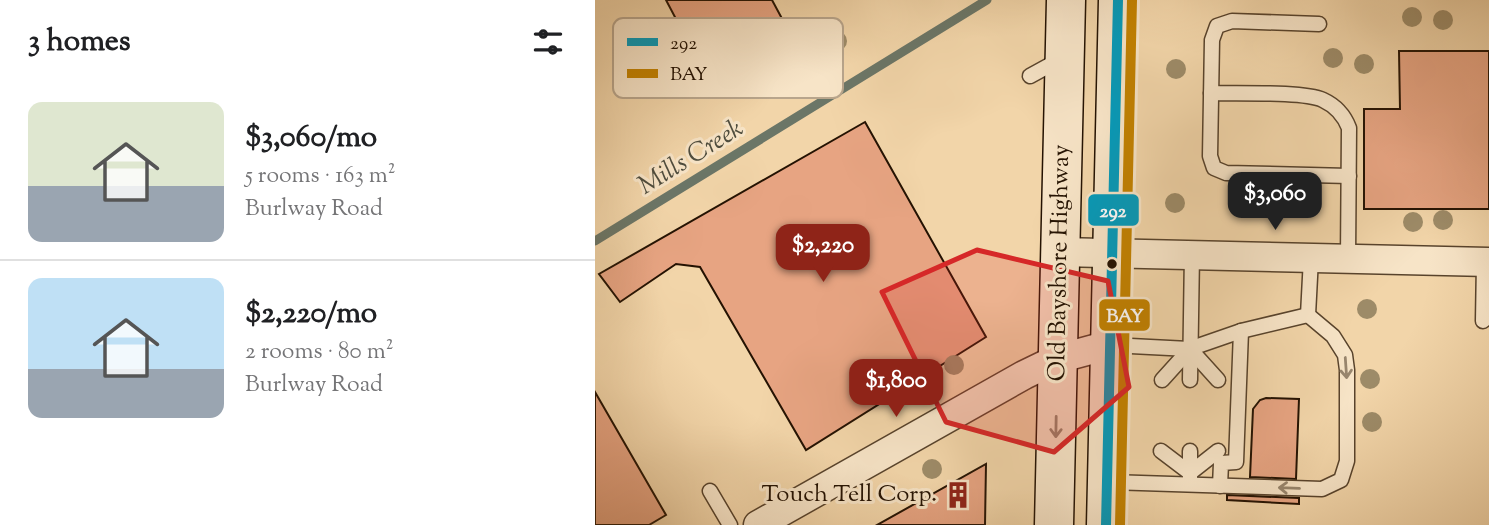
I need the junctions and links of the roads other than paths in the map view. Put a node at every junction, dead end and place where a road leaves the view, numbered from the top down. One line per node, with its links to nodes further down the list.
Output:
1 (1066, 0): 4 (main road, Old Bayshore Highway)
2 (1118, 0): 9 (main road, Old Bayshore Highway)
3 (1319, 24): 6 (lane)
4 (1065, 57): 5 (lane); 8 (main road, Old Bayshore Highway)
5 (1030, 76)
6 (1211, 93): 7 (lane); 7 (lane)
7 (1349, 176): 12 (lane)
8 (1060, 252): 9 (street); 19 (main road, Old Bayshore Highway)
9 (1112, 253): 10 (street); 17 (main road, Old Bayshore Highway)
10 (1192, 254): 11 (street); 18 (lane)
11 (1311, 258): 12 (street); 14 (lane)
12 (1348, 259): 13 (street)
13 (1487, 262): 15 (lane)
14 (1308, 315): 16 (lane); 28 (lane, one-way to 28)
15 (1483, 321)
16 (1241, 331): 18 (lane); 28 (lane)
17 (1109, 345): 18 (lane); 19 (street); 27 (main road, Old Bayshore Highway)
18 (1190, 349): 20 (lane); 21 (lane); 22 (lane)
19 (1057, 359): 31 (street); 32 (main road, Old Bayshore Highway, one-way to 32)
20 (1162, 380)
21 (1190, 380)
22 (1218, 380)
23 (1161, 451): 26 (lane)
24 (1190, 451): 26 (lane)
25 (1218, 451): 26 (lane)
26 (1190, 479): 27 (lane); 28 (lane)
27 (1106, 481): 33 (main road, Old Bayshore Highway)
28 (1227, 486)
29 (710, 491): 30 (lane)
30 (730, 525)
31 (758, 525)
32 (1054, 525)
33 (1106, 525)

